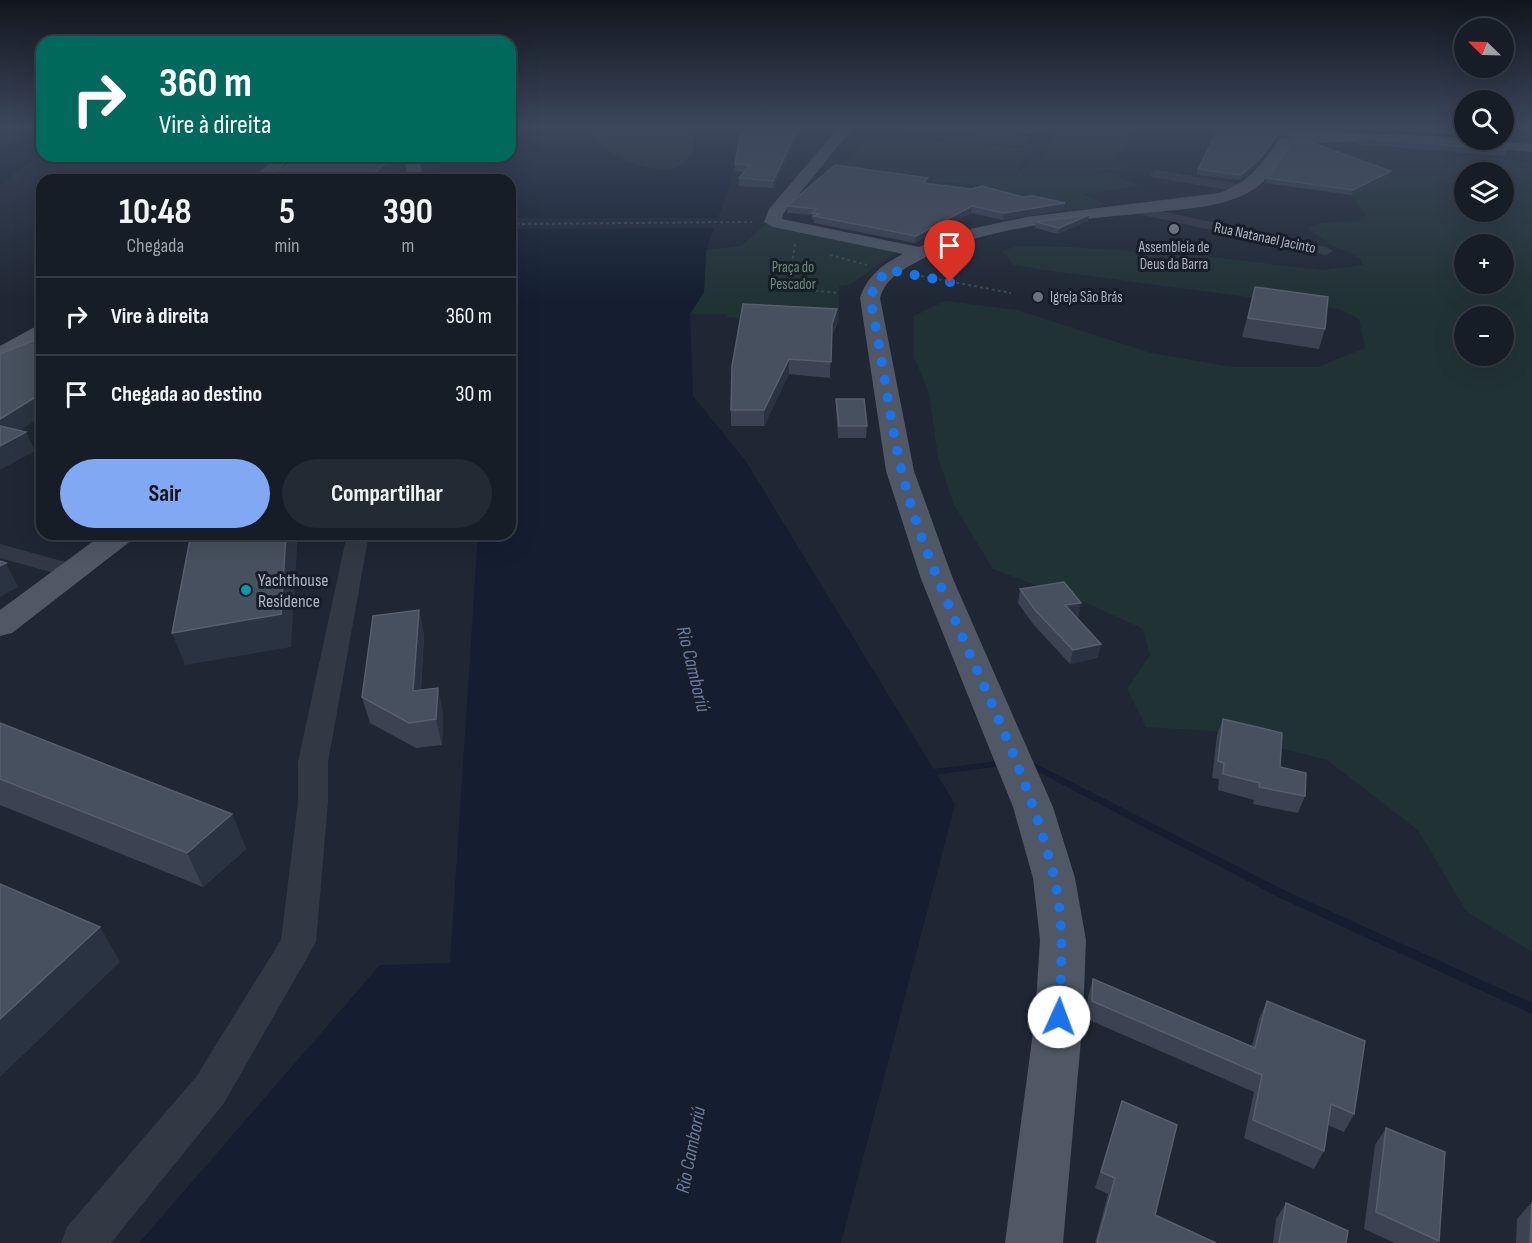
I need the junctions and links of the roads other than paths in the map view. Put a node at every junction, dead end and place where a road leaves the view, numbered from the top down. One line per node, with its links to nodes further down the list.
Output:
1 (800, 184): 7 (main road)
2 (1215, 184): 4 (street)
3 (1253, 184): 4 (main road)
4 (1245, 189): 5 (main road)
5 (1134, 209): 6 (street, Rua Natanael Jacinto); 7 (main road)
6 (1326, 251)
7 (918, 252): 16 (main road)
8 (36, 334): 9 (main road)
9 (0, 355)
10 (114, 540): 13 (main road)
11 (357, 540): 15 (street)
12 (0, 551): 13 (street)
13 (72, 571): 14 (main road)
14 (0, 626)
15 (83, 1243)
16 (1034, 1243)

